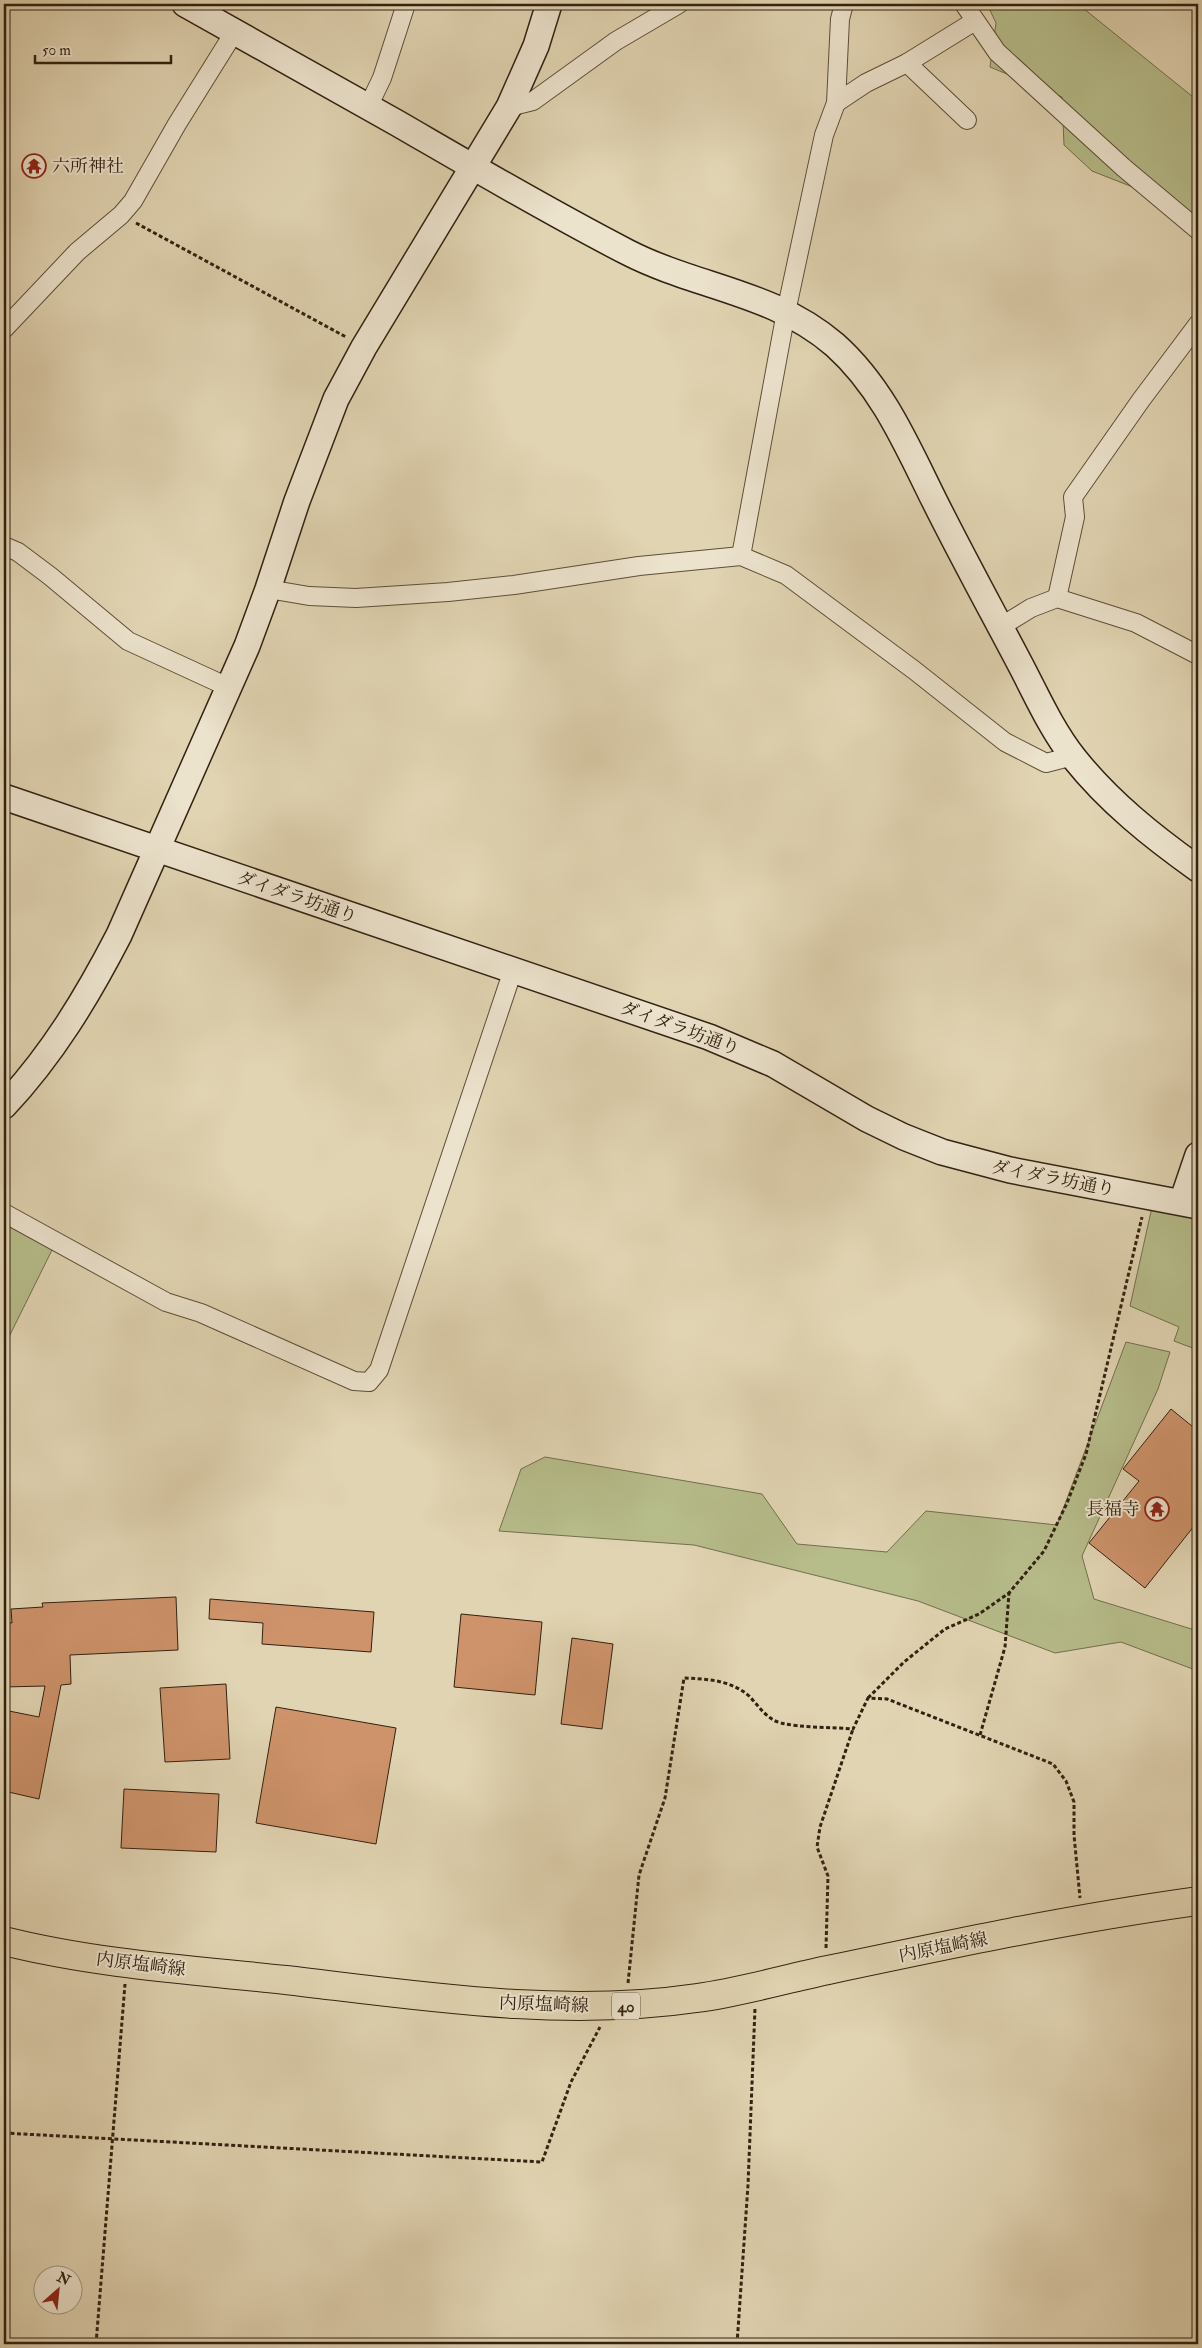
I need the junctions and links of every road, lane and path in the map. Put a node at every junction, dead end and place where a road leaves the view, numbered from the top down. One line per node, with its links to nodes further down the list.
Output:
1 (185, 4): 8 (street)
2 (406, 4): 11 (street)
3 (549, 4): 12 (street)
4 (679, 4): 12 (street)
5 (844, 4): 10 (street)
6 (964, 4): 7 (street)
7 (975, 21): 9 (street); 16 (street)
8 (236, 31): 11 (street); 15 (street)
9 (907, 63): 10 (street); 13 (street)
10 (836, 103): 17 (street)
11 (368, 107): 14 (street)
12 (509, 107): 14 (street)
13 (967, 120)
14 (473, 167): 17 (street); 20 (street)
15 (121, 215): 19 (street); 20 (path)
16 (1198, 230)
17 (786, 312): 22 (street); 25 (street)
18 (1198, 324): 24 (street)
19 (4, 329)
20 (364, 347): 23 (street)
21 (4, 546): 27 (street)
22 (741, 556): 23 (street); 28 (street)
23 (268, 589): 27 (street)
24 (1057, 598): 25 (street); 26 (street)
25 (1000, 627): 28 (street)
26 (1197, 652)
27 (228, 687): 30 (street)
28 (1073, 756): 31 (street)
29 (4, 796): 30 (street, ダイダラ坊通り)
30 (157, 849): 32 (street, ダイダラ坊通り); 33 (street)
31 (1198, 869)
32 (513, 970): 35 (street, ダイダラ坊通り); 37 (street)
33 (4, 1106)
34 (1198, 1155): 36 (street)
35 (1146, 1195): 36 (street, ダイダラ坊通り); 38 (path)
36 (1190, 1204)
37 (4, 1213)
38 (1009, 1593): 39 (path); 41 (path)
39 (868, 1698): 40 (path); 41 (path)
40 (853, 1729): 46 (path); 48 (path)
41 (980, 1735): 43 (path)
42 (1198, 1901): 43 (main road, 内原塩崎線 / 40)
43 (1083, 1920): 46 (main road, 内原塩崎線 / 40)
44 (4, 1941): 45 (main road, 内原塩崎線 / 40)
45 (127, 1962): 48 (main road, 内原塩崎線 / 40); 50 (path)
46 (828, 1970): 47 (main road, 内原塩崎線 / 40)
47 (756, 1986): 48 (main road, 内原塩崎線 / 40); 52 (path)
48 (618, 2006): 50 (path)
49 (4, 2133): 50 (path)
50 (112, 2140): 51 (path)
51 (96, 2344)
52 (737, 2344)

